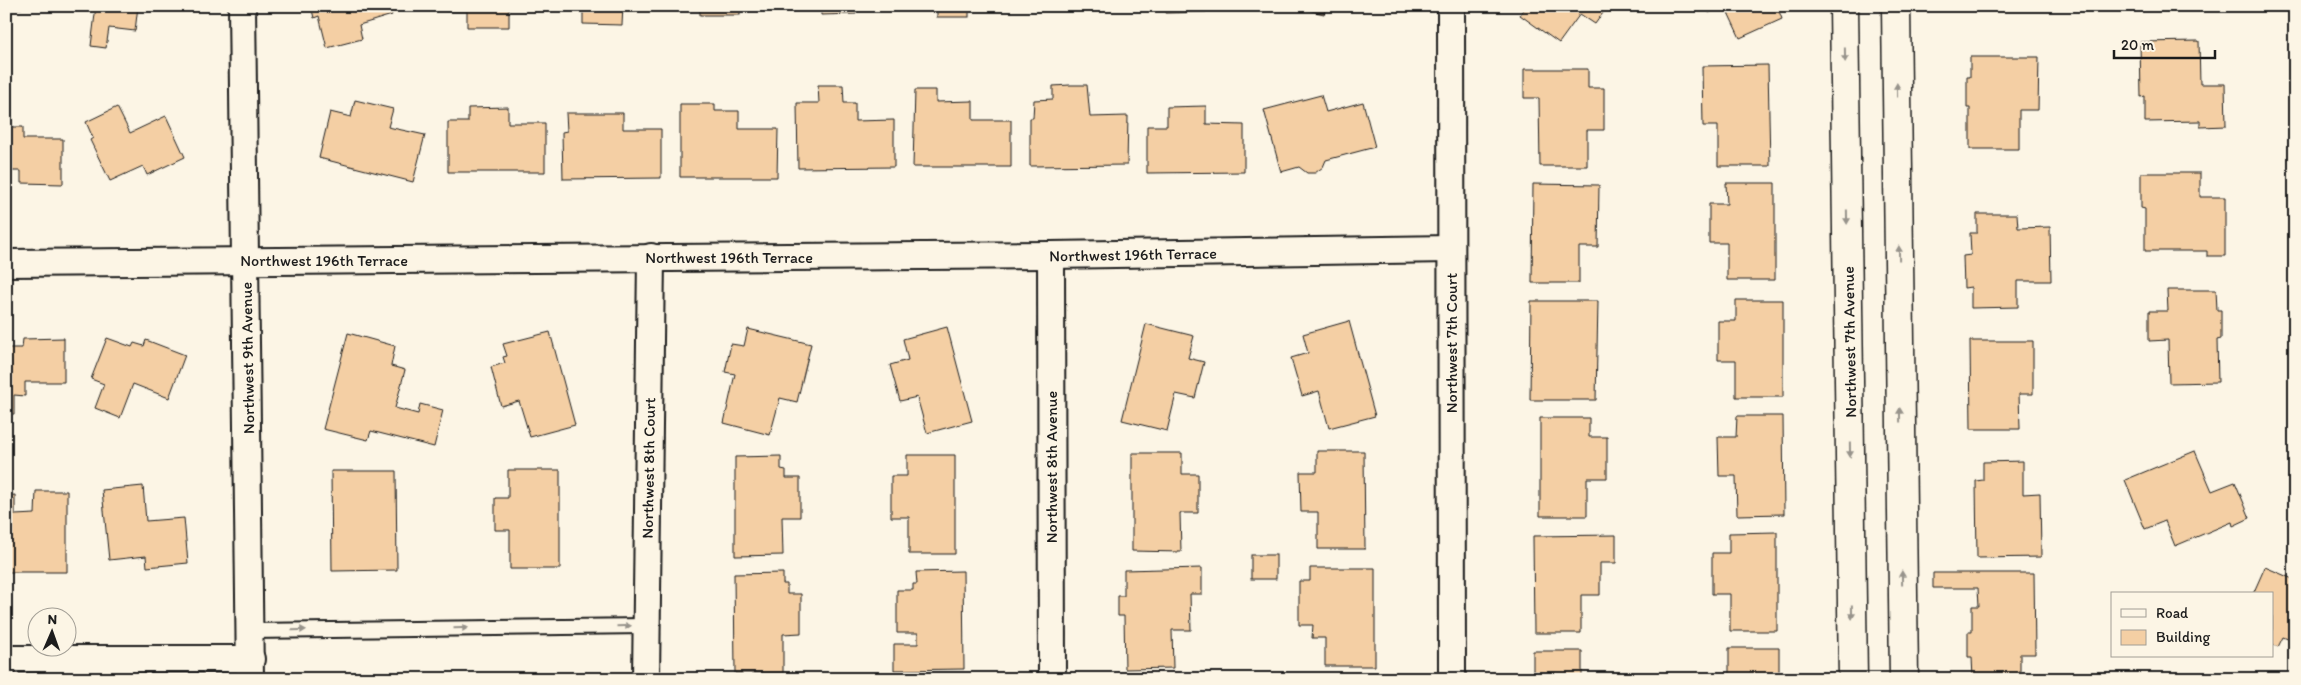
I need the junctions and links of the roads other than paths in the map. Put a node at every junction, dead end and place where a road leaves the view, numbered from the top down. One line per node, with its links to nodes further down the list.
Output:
1 (242, 6): 8 (street, Northwest 9th Avenue)
2 (1450, 6): 5 (street, Northwest 7th Court)
3 (1844, 6): 17 (street, Northwest 7th Avenue, one-way to 17)
4 (1896, 6): 18 (street, one-way to 4)
5 (1451, 249): 6 (street, Northwest 196th Terrace); 16 (street, Northwest 7th Court)
6 (1051, 255): 7 (street, Northwest 196th Terrace); 15 (street, Northwest 8th Avenue)
7 (651, 257): 8 (street, Northwest 196th Terrace); 10 (street, Northwest 8th Court)
8 (245, 260): 9 (street, Northwest 196th Terrace); 11 (street, Northwest 9th Avenue)
9 (6, 263)
10 (646, 626): 11 (lane, one-way to 10); 14 (street, Northwest 8th Court)
11 (250, 631): 13 (street, Northwest 9th Avenue)
12 (6, 659): 13 (street)
13 (250, 669)
14 (646, 679)
15 (1052, 679)
16 (1452, 679)
17 (1853, 679)
18 (1904, 679)

